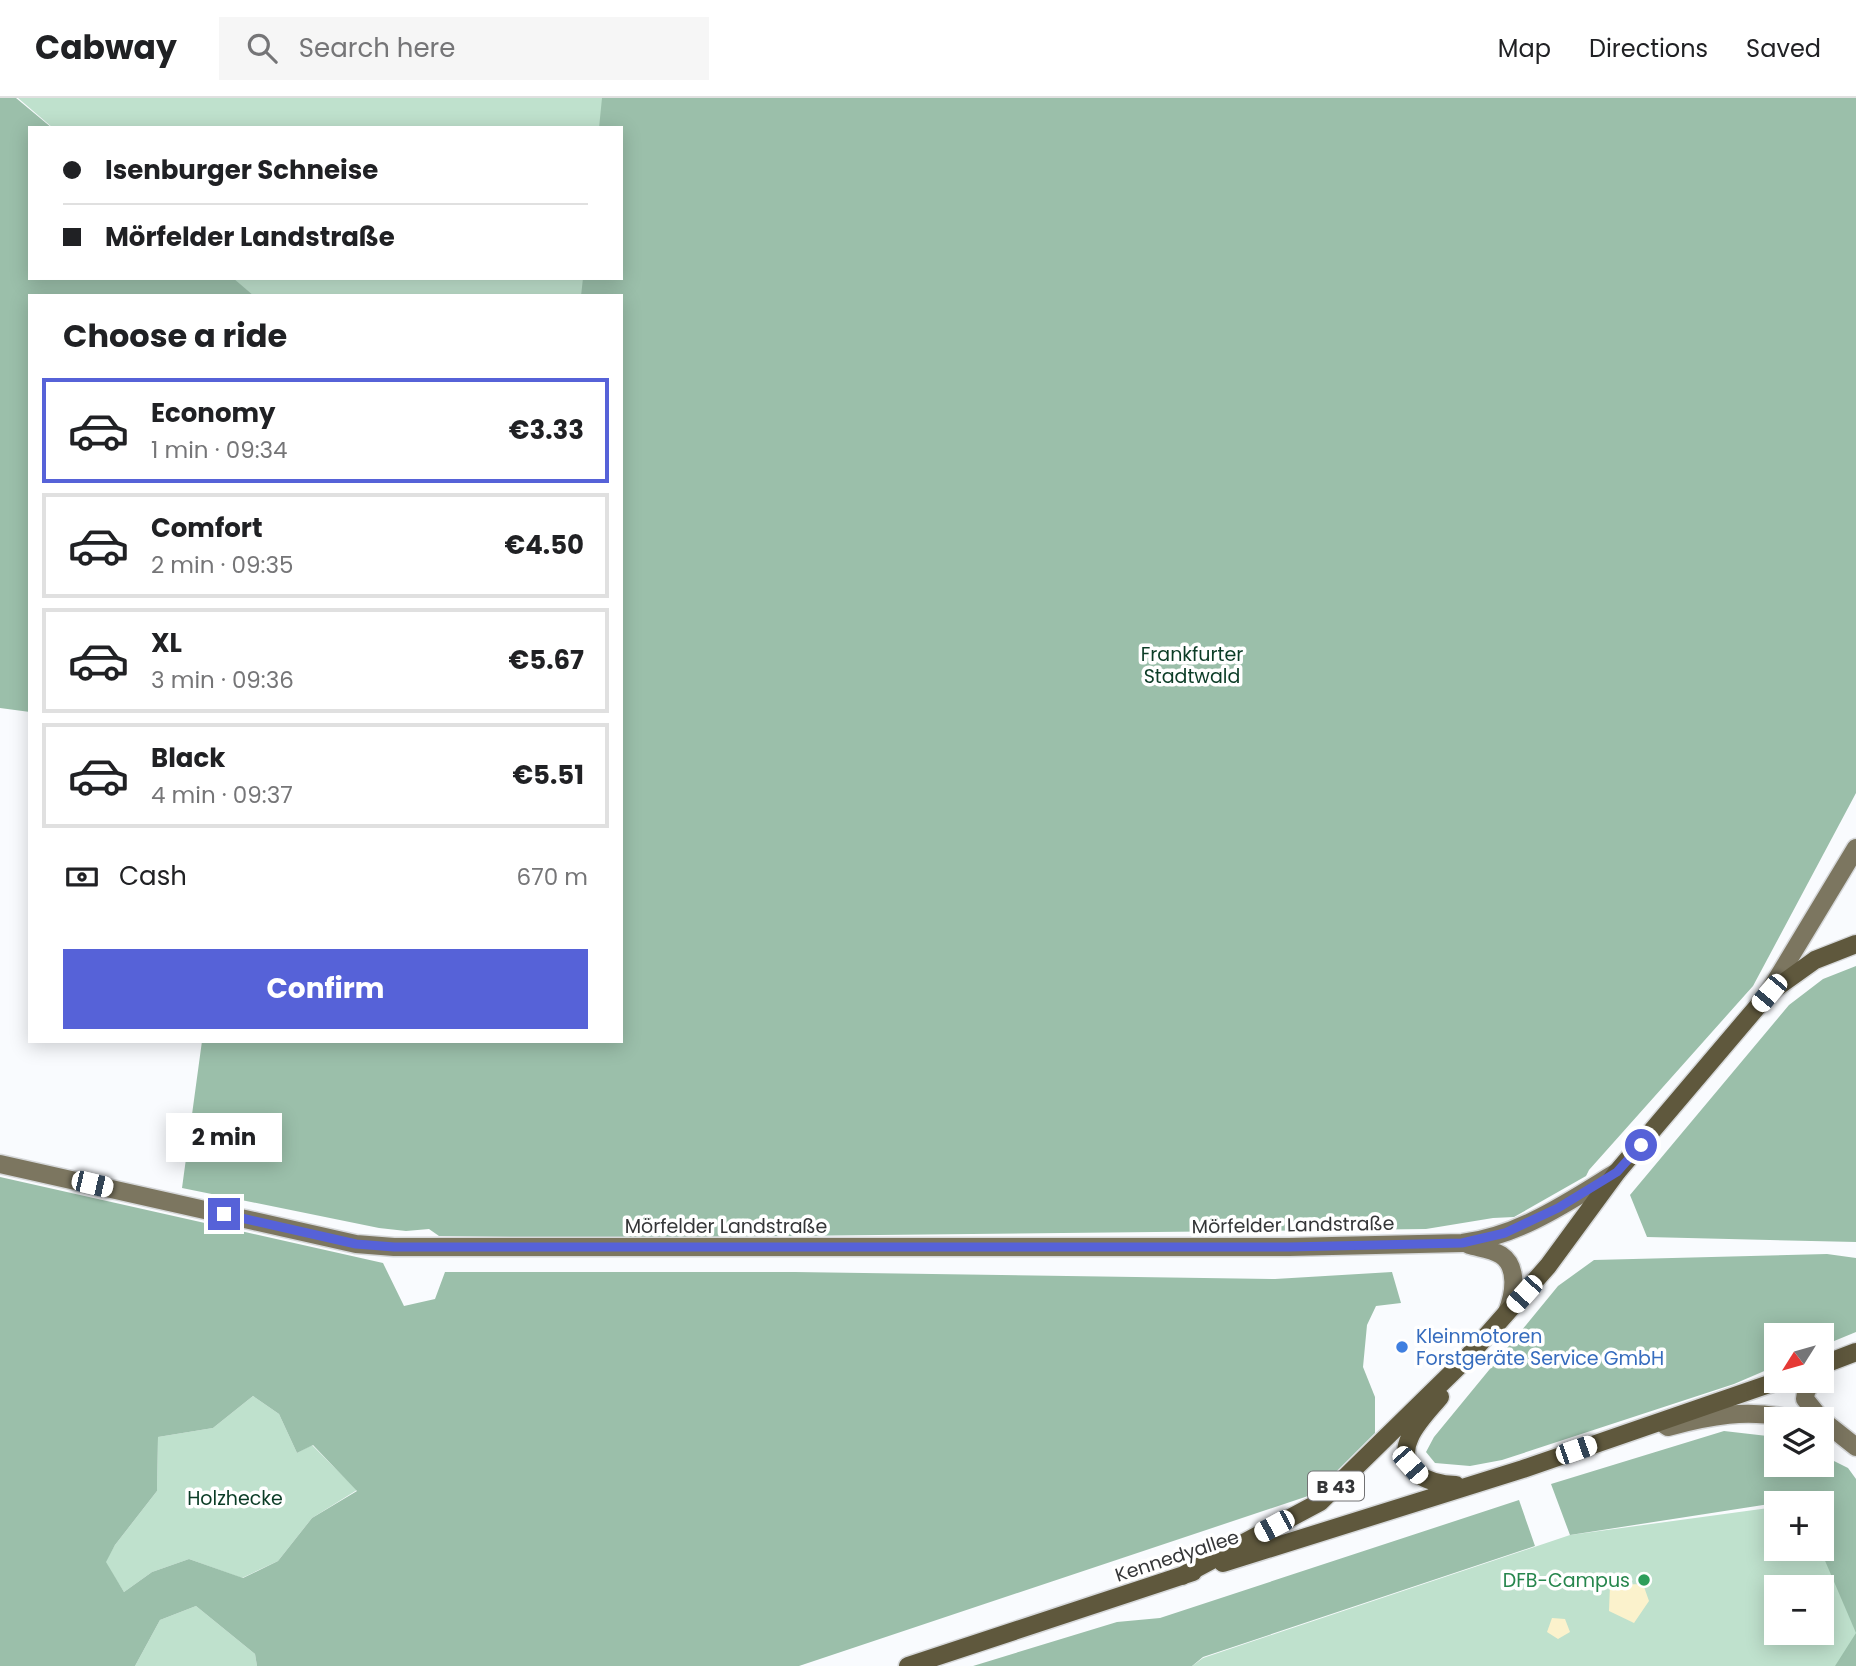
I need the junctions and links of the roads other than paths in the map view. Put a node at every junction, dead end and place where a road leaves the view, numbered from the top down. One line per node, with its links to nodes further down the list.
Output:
1 (1856, 848): 3 (main road)
2 (1856, 944): 3 (main road, B 43)
3 (1769, 993): 5 (main road, B 43)
4 (0, 1164): 6 (main road, Mörfelder Landstraße)
5 (1617, 1172): 6 (main road, Mörfelder Landstraße); 7 (main road, B 43)
6 (1462, 1243): 7 (main road, Mörfelder Landstraße)
7 (1507, 1312): 8 (main road, B 43)
8 (1476, 1347): 16 (main road); 17 (main road, B 43)
9 (1856, 1352): 10 (main road)
10 (1834, 1362)
11 (1764, 1386): 13 (main road, Kennedyallee / B 43)
12 (1764, 1414): 13 (main road)
13 (1655, 1422): 16 (main road, Kennedyallee / B 43)
14 (1834, 1429): 15 (main road)
15 (1850, 1442)
16 (1470, 1486): 17 (main road, Kennedyallee / B 43)
17 (1182, 1576): 18 (main road, Kennedyallee / B 43)
18 (908, 1666)

